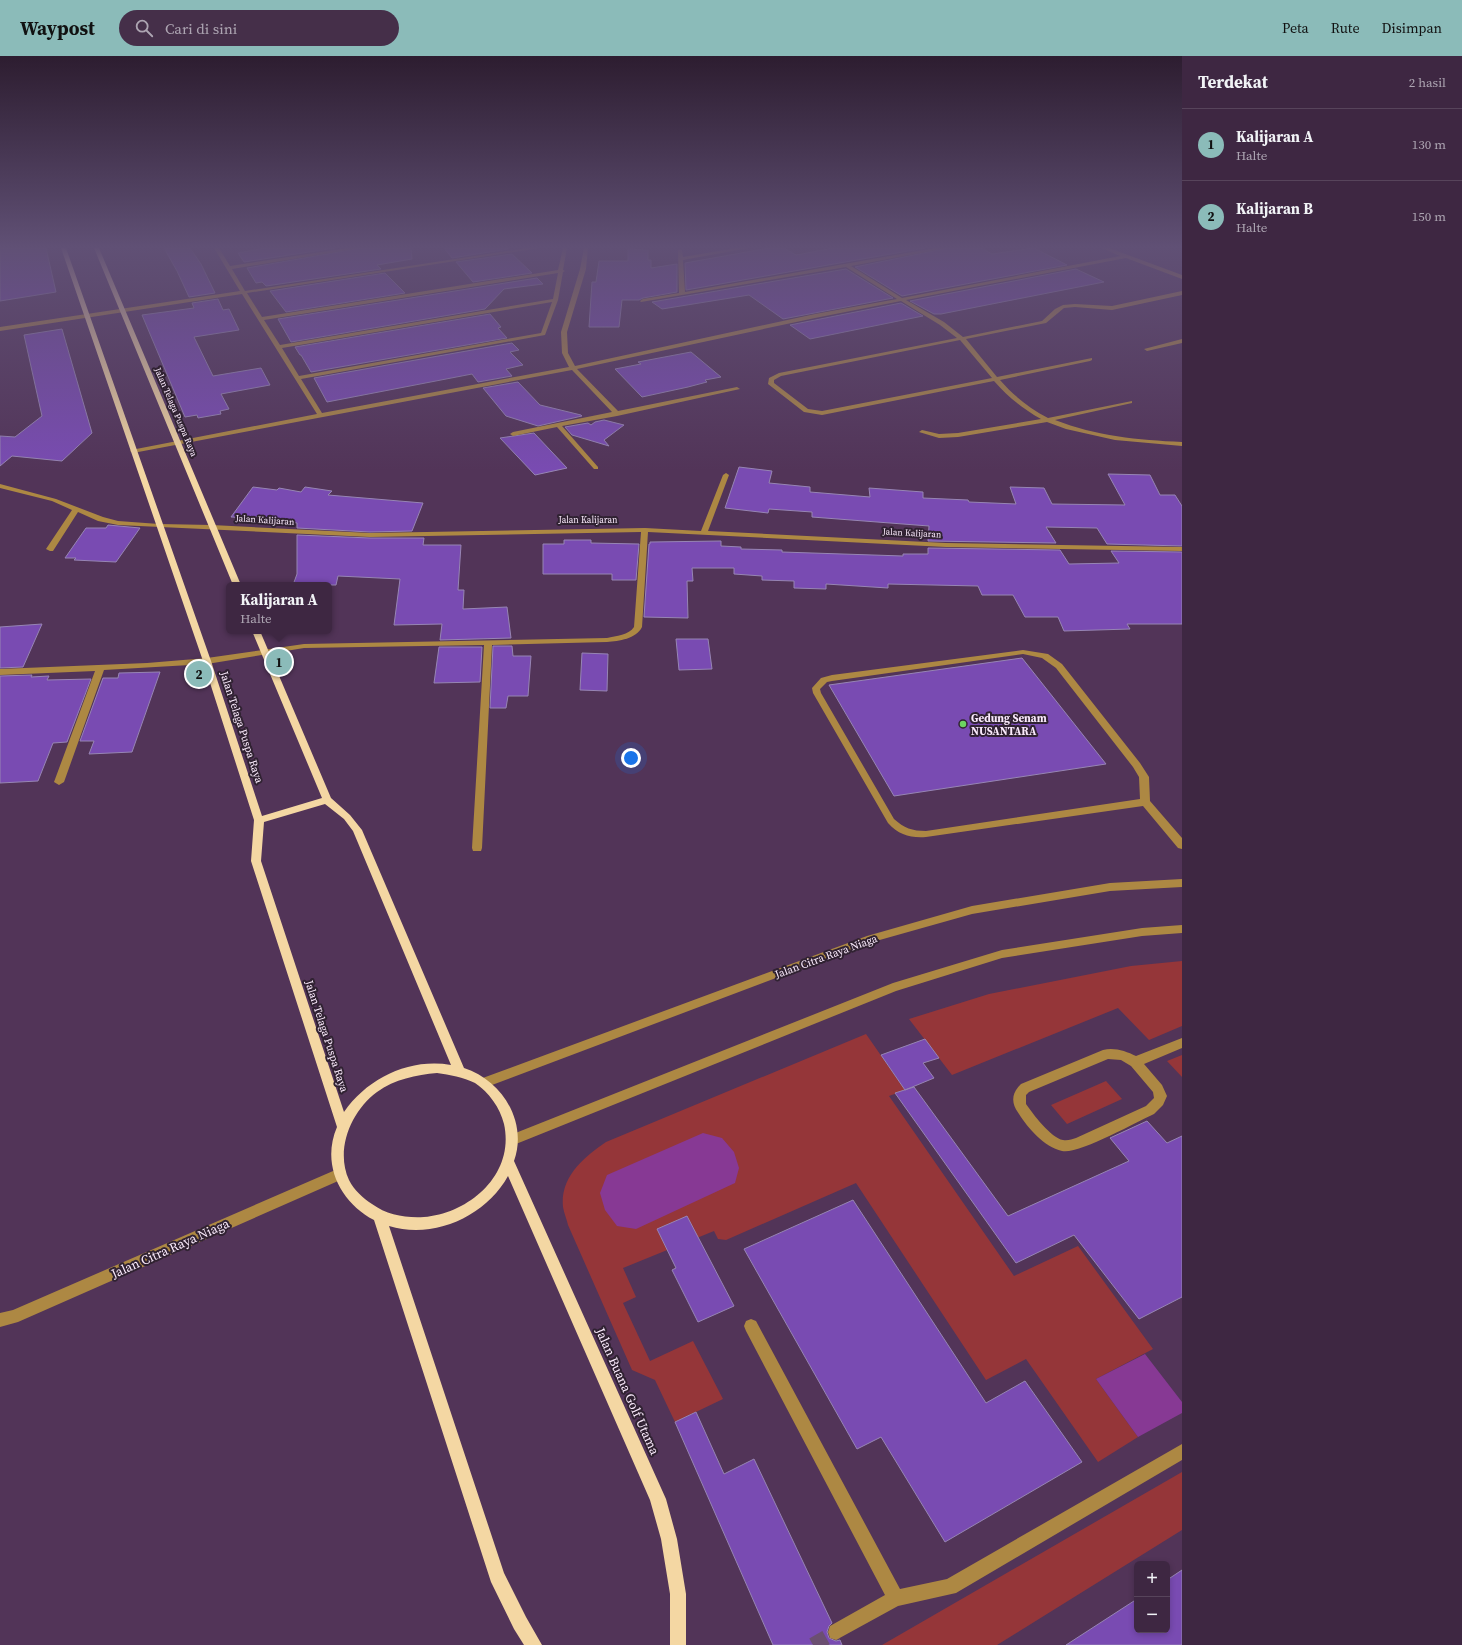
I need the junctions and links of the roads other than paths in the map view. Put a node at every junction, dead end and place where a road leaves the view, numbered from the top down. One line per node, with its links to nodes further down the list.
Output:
1 (45, 322): 11 (street)
2 (88, 322): 30 (main road, Jalan Telaga Puspa Raya)
3 (127, 322): 28 (main road, Jalan Telaga Puspa Raya)
4 (263, 322): 14 (street)
5 (425, 322): 14 (street)
6 (547, 322): 18 (street)
7 (567, 322): 17 (street)
8 (783, 322): 17 (street)
9 (940, 322): 12 (street)
10 (1043, 322): 12 (street)
11 (0, 329)
12 (962, 338): 19 (street); 19 (street)
13 (1182, 341): 15 (street)
14 (279, 347): 18 (street)
15 (1147, 349)
16 (1090, 359): 19 (street)
17 (573, 368): 22 (street); 23 (street)
18 (298, 378): 23 (street)
19 (996, 379): 24 (street)
20 (737, 390): 22 (street)
21 (1130, 402): 24 (street)
22 (618, 414): 25 (street)
23 (321, 416): 28 (street)
24 (1048, 420): 26 (street); 29 (street)
25 (559, 426): 27 (street); 31 (street)
26 (922, 432)
27 (513, 434)
28 (178, 443): 30 (street); 36 (main road, Jalan Telaga Puspa Raya)
29 (1182, 444)
30 (133, 451): 35 (main road, Jalan Telaga Puspa Raya)
31 (596, 468)
32 (726, 475): 38 (street)
33 (0, 486): 34 (street, Jalan Kalijaran)
34 (76, 509): 35 (street, Jalan Kalijaran); 39 (street)
35 (159, 526): 36 (street, Jalan Kalijaran); 45 (main road, Jalan Telaga Puspa Raya)
36 (212, 527): 37 (street, Jalan Kalijaran); 41 (main road, Jalan Telaga Puspa Raya)
37 (645, 530): 38 (street, Jalan Kalijaran); 43 (street)
38 (704, 532): 40 (street, Jalan Kalijaran)
39 (50, 549)
40 (1182, 549)
41 (236, 582)
42 (257, 634): 44 (main road)
43 (488, 643): 44 (street); 53 (street)
44 (265, 652): 45 (street); 49 (main road)
45 (207, 661): 46 (street); 51 (main road, Jalan Telaga Puspa Raya)
46 (102, 667): 47 (street); 48 (street)
47 (0, 672)
48 (59, 782)
49 (327, 800): 51 (main road); 58 (main road)
50 (1145, 802): 50 (street); 52 (street)
51 (259, 820): 60 (main road, Jalan Telaga Puspa Raya)
52 (1182, 845)
53 (477, 848)
54 (1182, 883): 59 (street, Jalan Citra Raya Niaga)
55 (1182, 930): 61 (street)
56 (1182, 1043): 57 (street)
57 (1135, 1062): 57 (street)
58 (459, 1072): 59 (main road); 60 (main road)
59 (484, 1083): 61 (main road)
60 (343, 1126): 63 (main road)
61 (512, 1140): 62 (main road)
62 (508, 1161): 64 (main road); 71 (main road, Jalan Buana Golf Utama)
63 (340, 1174): 64 (main road); 65 (street, Jalan Citra Raya Niaga)
64 (380, 1217): 70 (main road)
65 (0, 1320)
66 (751, 1326): 68 (street)
67 (1182, 1452): 68 (street)
68 (896, 1598): 69 (street)
69 (836, 1632)
70 (534, 1645)
71 (678, 1645)

